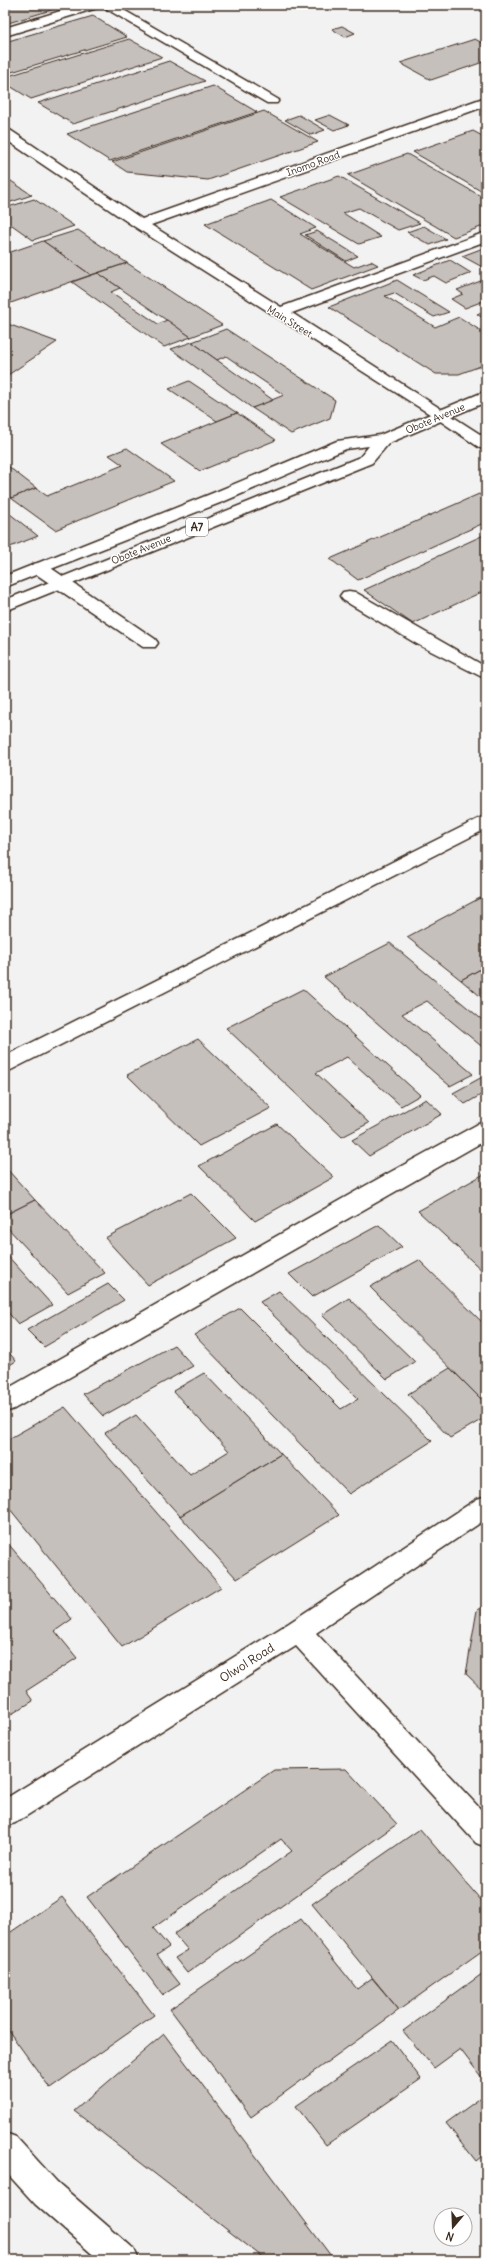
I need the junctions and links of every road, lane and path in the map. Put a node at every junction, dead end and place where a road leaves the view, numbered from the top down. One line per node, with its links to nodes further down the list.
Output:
1 (93, 5): 3 (street)
2 (106, 5): 4 (street)
3 (5, 32)
4 (272, 100)
5 (486, 102): 7 (street, Inomo Road)
6 (5, 133): 7 (street, Main Street)
7 (140, 224): 9 (street, Main Street)
8 (486, 236): 9 (street)
9 (278, 313): 11 (street, Main Street)
10 (486, 396): 11 (street, Obote Avenue / A7)
11 (442, 415): 12 (street, Obote Avenue / A7); 13 (street)
12 (383, 440): 14 (street, Obote Avenue / A7); 16 (street, Obote Avenue / A7)
13 (486, 445)
14 (39, 568): 15 (street, Obote Avenue / A7); 16 (street)
15 (5, 582)
16 (60, 582): 18 (street, Obote Avenue / A7); 19 (street)
17 (349, 596): 20 (street)
18 (5, 606)
19 (149, 643)
20 (486, 674)
21 (486, 821): 22 (street)
22 (5, 1065)
23 (486, 1130): 24 (street)
24 (5, 1402)
25 (486, 1506): 26 (street, Olwol Road)
26 (298, 1631): 27 (street, Olwol Road); 28 (street)
27 (5, 1814)
28 (486, 1834)
29 (5, 2148): 30 (street)
30 (122, 2260)

